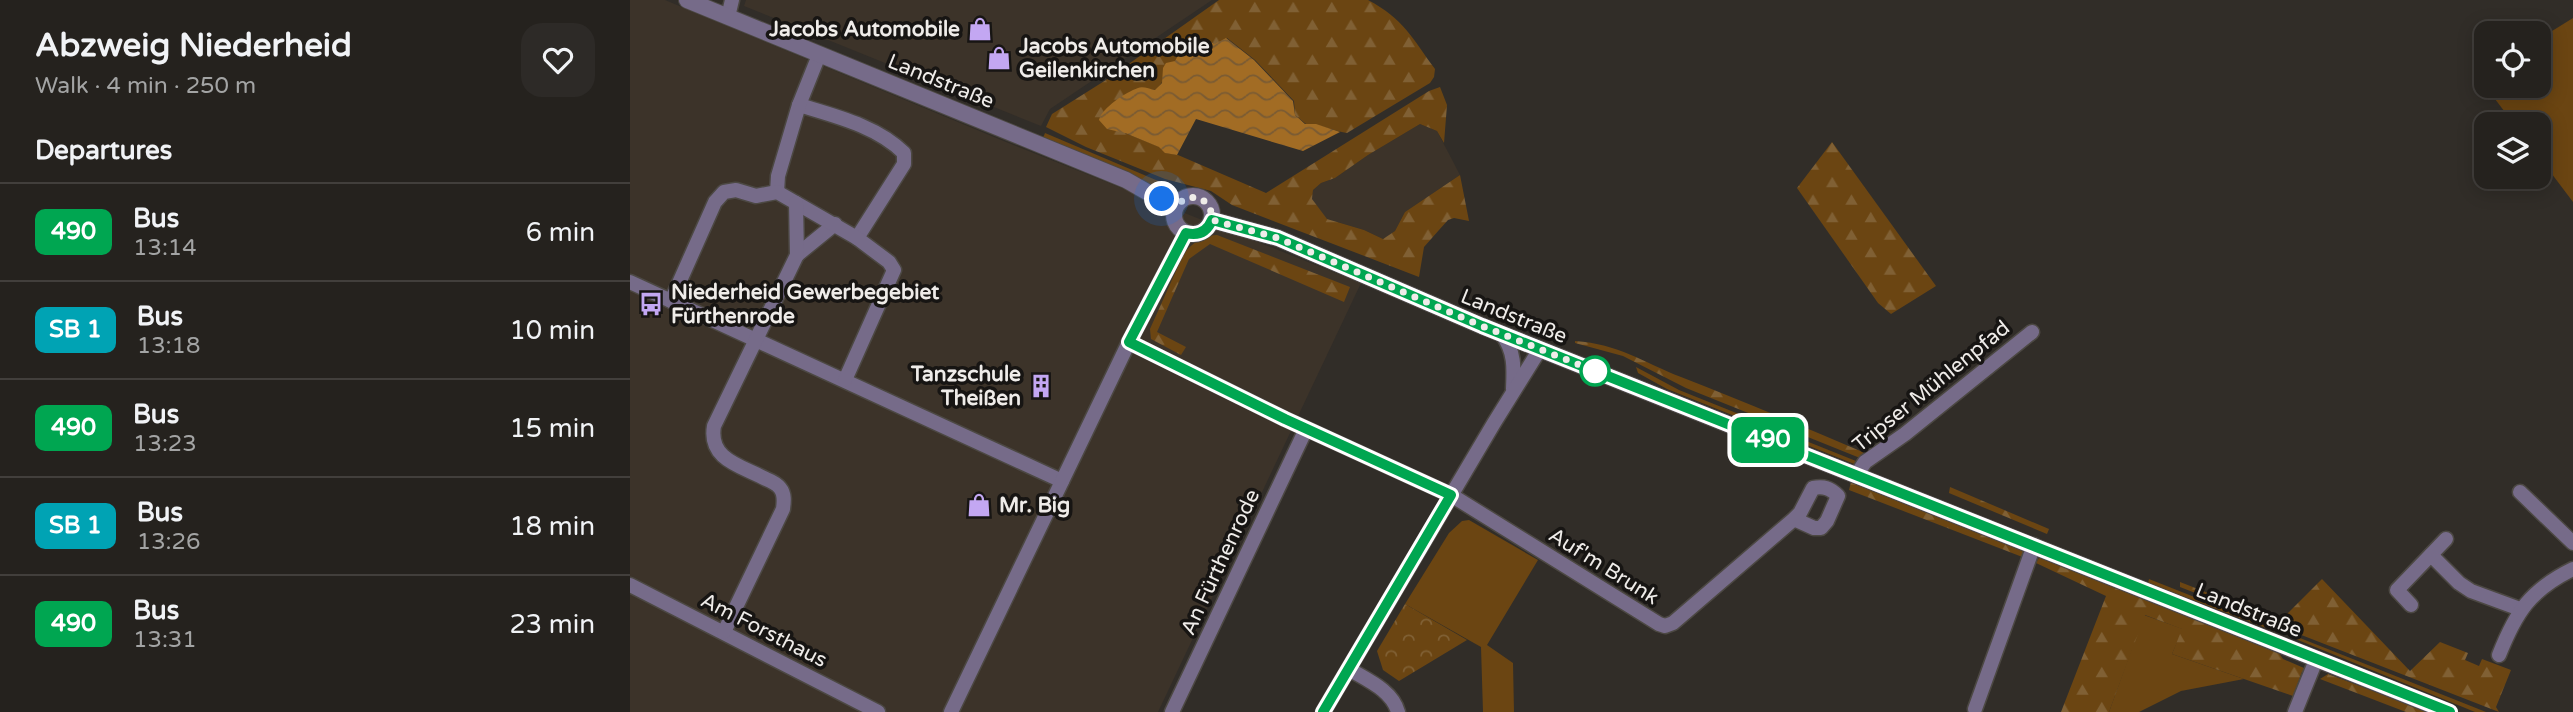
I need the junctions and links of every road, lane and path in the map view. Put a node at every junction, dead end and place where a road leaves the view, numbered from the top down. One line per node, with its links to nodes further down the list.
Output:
1 (687, 0): 3 (street, Landstraße)
2 (732, 0): 3 (street)
3 (727, 17): 4 (street, Landstraße)
4 (819, 55): 5 (street); 8 (street, Landstraße)
5 (799, 105): 6 (street); 12 (street)
6 (777, 192): 7 (street); 15 (street)
7 (796, 203): 10 (street); 13 (street)
8 (1175, 208): 9 (street); 11 (street)
9 (1212, 220): 11 (street); 17 (street, Landstraße)
10 (835, 224): 12 (street); 13 (street)
11 (1186, 233): 19 (street)
12 (857, 238): 21 (street)
13 (797, 255): 18 (street)
14 (630, 282): 15 (street)
15 (671, 301): 18 (street)
16 (2032, 332): 24 (street, Tripser Mühlenpfad)
17 (1502, 334): 20 (street, Landstraße); 22 (street)
18 (757, 339): 21 (street); 37 (street)
19 (1129, 342): 23 (street); 25 (street)
20 (1540, 349): 22 (street); 24 (street, Landstraße)
21 (845, 380): 25 (street)
22 (1513, 394): 27 (street)
23 (1307, 429): 27 (street); 44 (street, An Fürthenrode)
24 (1857, 474): 31 (street, Landstraße)
25 (1062, 481): 43 (street)
26 (2520, 492): 30 (street)
27 (1451, 495): 28 (street, Auf'm Brunk); 40 (street)
28 (1794, 519)
29 (2446, 539): 32 (street)
30 (2573, 543)
31 (2034, 545): 39 (street, Landstraße); 41 (street)
32 (2431, 555): 35 (street); 36 (street)
33 (2573, 569): 36 (street)
34 (630, 585): 37 (street, Am Forsthaus)
35 (2411, 605)
36 (2520, 609): 38 (street)
37 (724, 632): 42 (street, Am Forsthaus)
38 (2499, 655)
39 (2316, 660): 47 (street); 48 (street, Landstraße)
40 (1349, 669): 45 (street); 46 (street)
41 (1975, 709)
42 (878, 712)
43 (951, 712)
44 (1172, 712)
45 (1323, 712)
46 (1398, 712)
47 (2295, 712)
48 (2449, 712)

